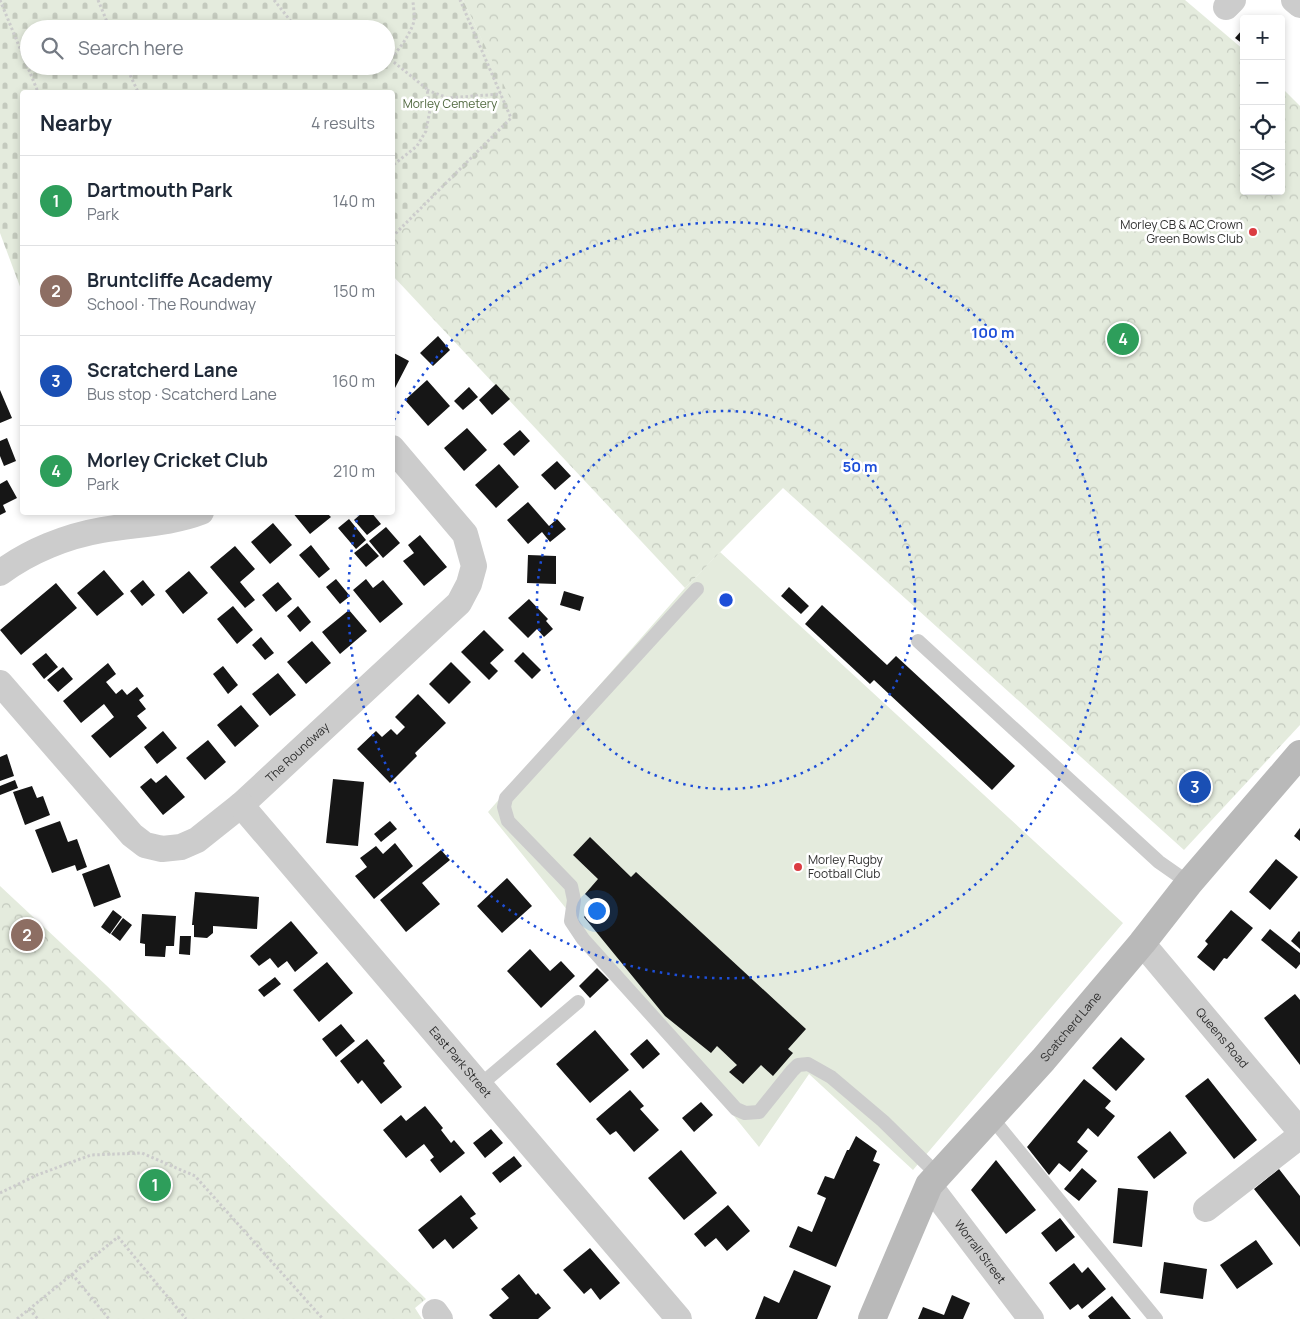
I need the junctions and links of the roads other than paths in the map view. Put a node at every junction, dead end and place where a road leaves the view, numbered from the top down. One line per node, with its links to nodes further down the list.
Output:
1 (1294, 0): 2 (street)
2 (1300, 5)
3 (395, 452): 10 (street, The Roundway)
4 (193, 515): 5 (street)
5 (0, 573)
6 (697, 589): 17 (lane)
7 (918, 641): 11 (lane)
8 (0, 683): 10 (street, The Roundway)
9 (1300, 754): 11 (street, Scatcherd Lane)
10 (241, 805): 14 (street, East Park Street)
11 (1189, 883): 12 (street, Scatcherd Lane)
12 (1142, 944): 15 (street, Scatcherd Lane); 16 (street, Queens Road)
13 (578, 1002): 14 (lane)
14 (480, 1085): 19 (street, East Park Street)
15 (990, 1118): 17 (street, Scatcherd Lane); 22 (lane)
16 (1297, 1124): 18 (street)
17 (934, 1180): 20 (street, Scatcherd Lane); 21 (street, Worrall Street)
18 (1206, 1209)
19 (679, 1319)
20 (872, 1319)
21 (1031, 1319)
22 (1156, 1319)

